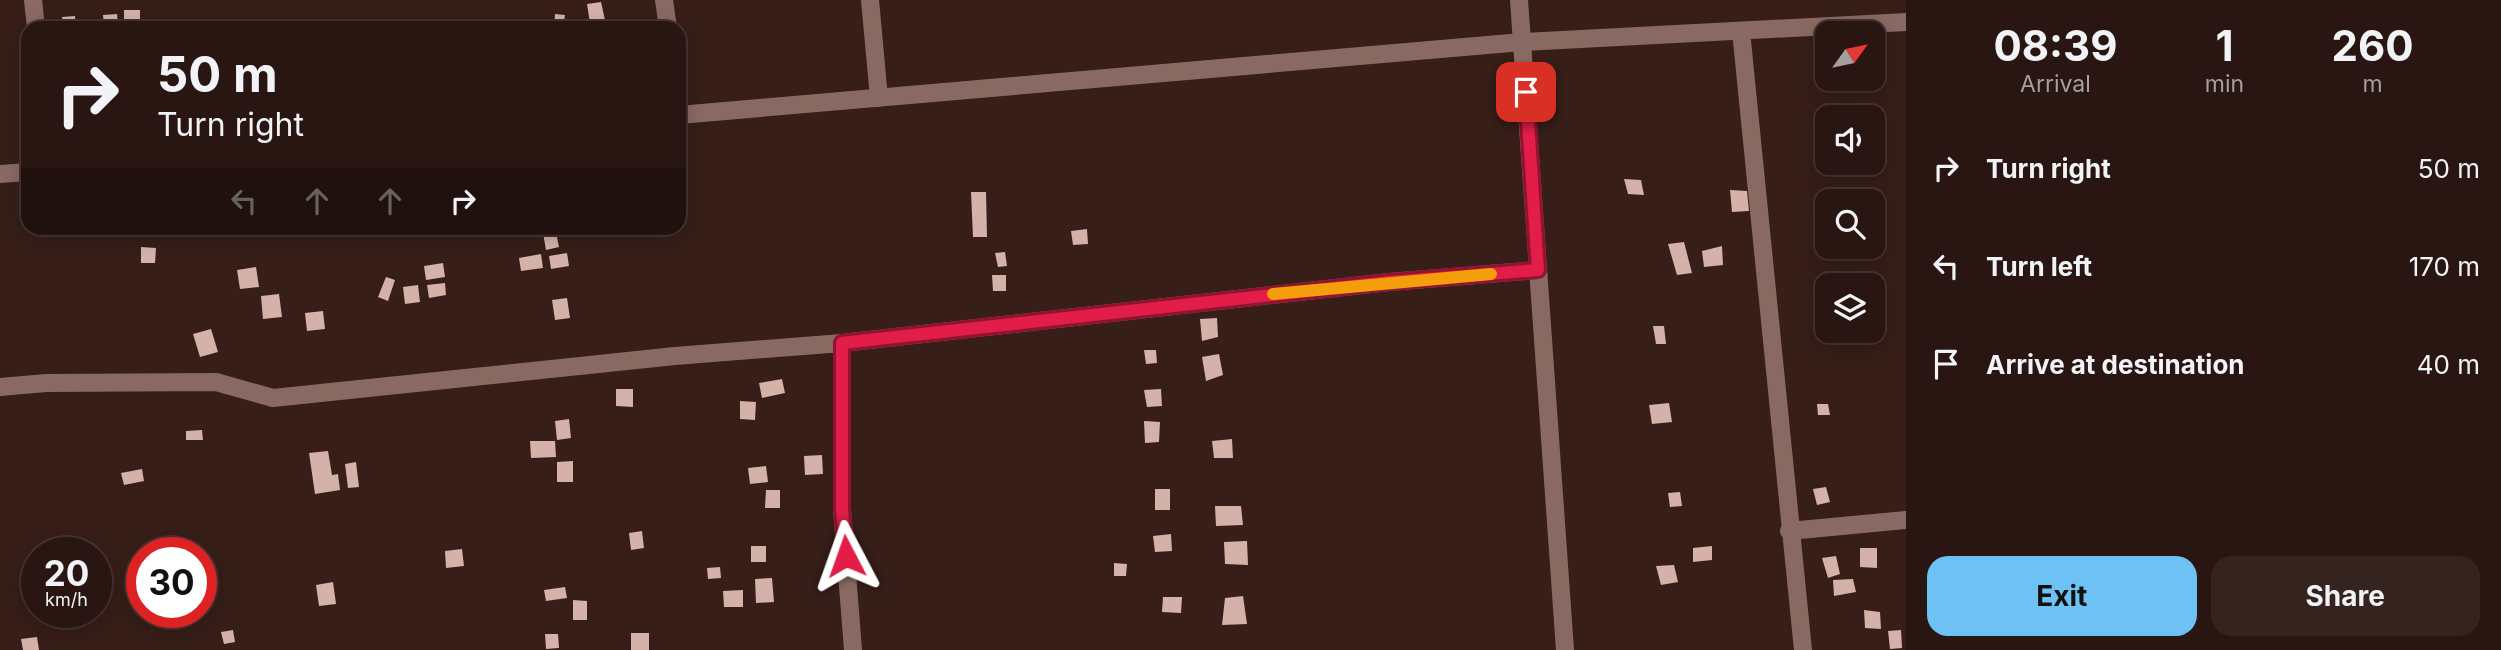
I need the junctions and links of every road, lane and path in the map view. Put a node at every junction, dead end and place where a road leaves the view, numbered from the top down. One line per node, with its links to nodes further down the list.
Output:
1 (33, 0): 5 (street)
2 (664, 0): 6 (street)
3 (870, 0): 10 (street)
4 (1519, 0): 9 (street)
5 (35, 21)
6 (667, 21)
7 (1906, 22): 8 (street)
8 (1741, 31): 9 (street); 18 (street)
9 (1522, 42): 10 (street); 14 (street)
10 (879, 98): 11 (street)
11 (686, 114)
12 (21, 172): 13 (street)
13 (0, 174)
14 (1538, 270): 15 (street); 20 (street)
15 (842, 343): 16 (street); 19 (street)
16 (0, 387)
17 (1906, 520): 18 (street)
18 (1789, 531): 21 (street)
19 (853, 650)
20 (1565, 650)
21 (1803, 650)

